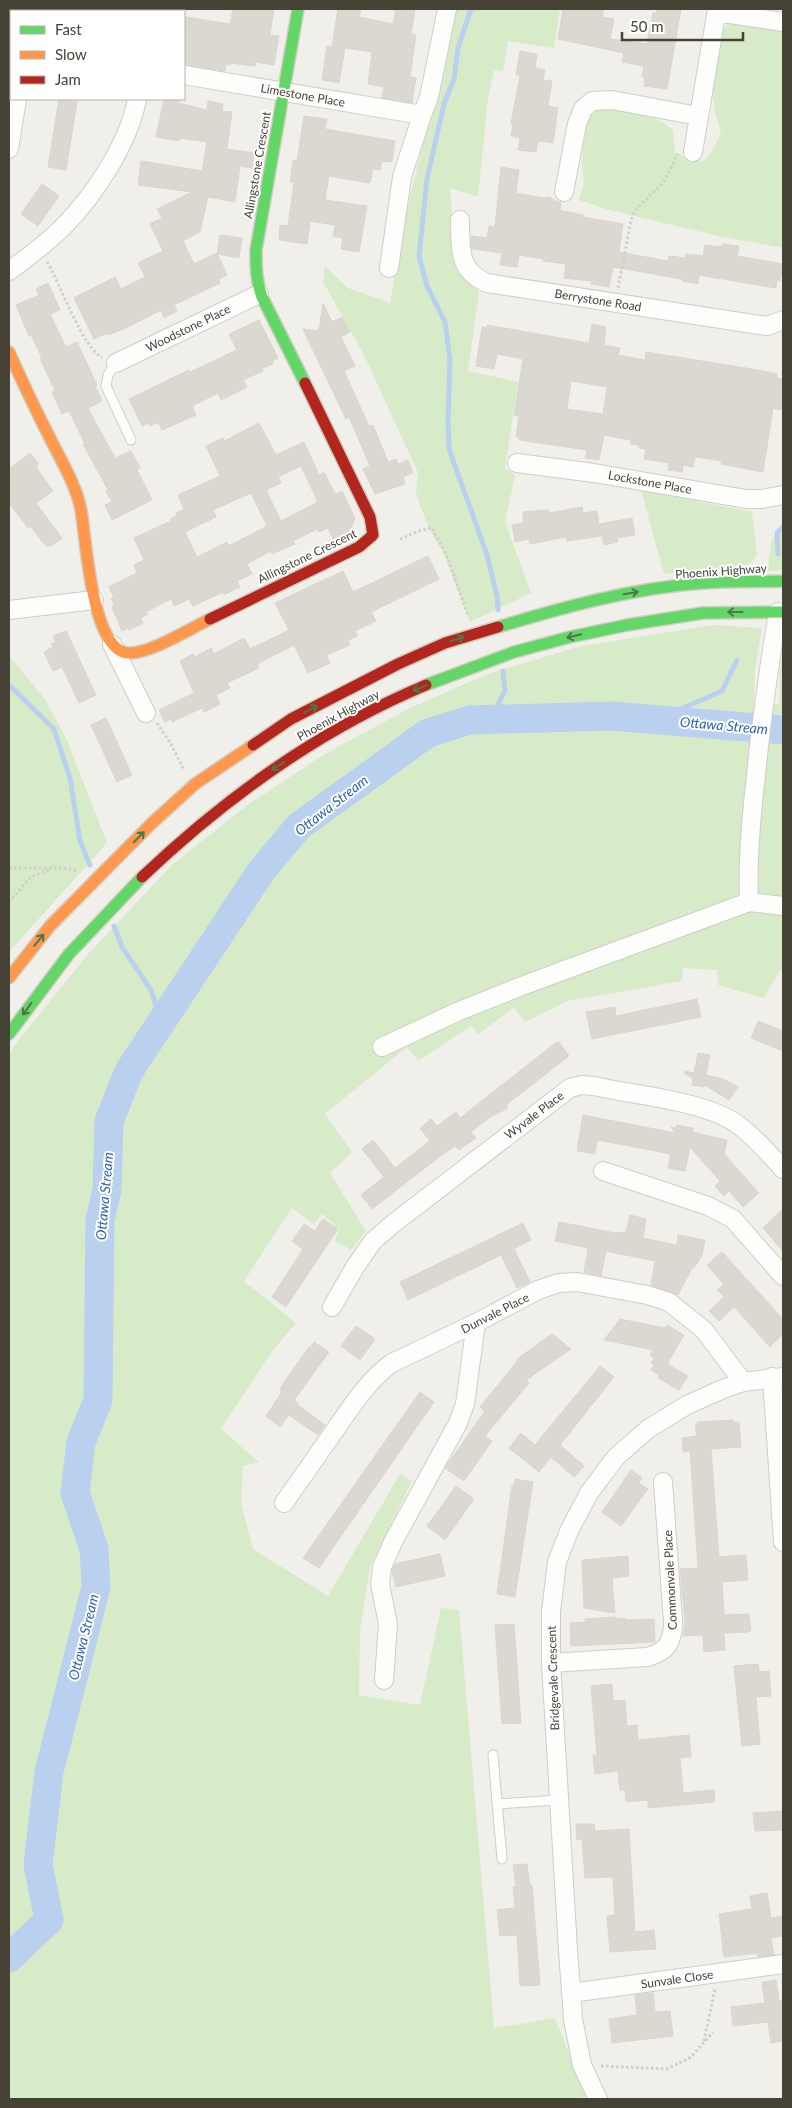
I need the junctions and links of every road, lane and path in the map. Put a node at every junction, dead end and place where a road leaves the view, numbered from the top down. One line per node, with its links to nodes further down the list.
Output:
1 (298, 9): 6 (main road, Allingstone Crescent)
2 (447, 9): 9 (street)
3 (717, 10): 4 (street); 10 (street)
4 (783, 22)
5 (185, 75): 6 (street, Limestone Place)
6 (284, 92): 9 (street, Limestone Place); 18 (main road, Allingstone Crescent)
7 (17, 100): 11 (street)
8 (137, 100): 15 (street)
9 (422, 115): 16 (street)
10 (698, 116): 12 (street); 13 (street)
11 (9, 149)
12 (693, 152): 19 (path)
13 (564, 192)
14 (460, 220): 19 (street, Berrystone Road)
15 (39, 249): 17 (street); 22 (path)
16 (389, 268)
17 (9, 271)
18 (259, 294): 22 (street, Woodstone Place); 32 (main road, Allingstone Crescent)
19 (616, 303): 20 (street, Berrystone Road)
20 (783, 320)
21 (9, 352): 28 (main road)
22 (116, 363): 23 (lane)
23 (131, 440)
24 (517, 463): 25 (street, Lockstone Place)
25 (783, 495)
26 (400, 539): 31 (path)
27 (783, 581): 31 (main road, Phoenix Highway, one-way to 27)
28 (94, 600): 29 (street); 32 (main road)
29 (9, 610)
30 (781, 612): 39 (street); 42 (main road, Phoenix Highway, one-way to 42)
31 (474, 634): 34 (main road, Phoenix Highway, one-way to 31)
32 (111, 642): 33 (street)
33 (146, 713): 34 (path)
34 (193, 786): 37 (main road, Phoenix Highway, one-way to 34)
35 (9, 868): 36 (path)
36 (53, 868): 37 (path); 38 (path)
37 (91, 884): 41 (main road, Phoenix Highway, one-way to 37)
38 (9, 902)
39 (749, 902): 40 (street); 43 (street)
40 (783, 906)
41 (9, 978)
42 (9, 1034)
43 (382, 1047)
44 (783, 1169): 47 (street, Wyvale Place)
45 (603, 1171): 46 (street)
46 (783, 1276)
47 (332, 1307)
48 (476, 1323): 50 (street, Dunvale Place); 52 (street, Dunvale Place); 55 (street)
49 (777, 1377): 50 (street, Bridgevale Crescent); 53 (street)
50 (742, 1382): 54 (street, Bridgevale Crescent)
51 (663, 1482): 54 (street, Commonvale Place)
52 (284, 1503)
53 (783, 1541)
54 (551, 1663): 57 (street, Bridgevale Crescent)
55 (384, 1680)
56 (494, 1756): 58 (lane)
57 (559, 1800): 58 (lane); 62 (street, Bridgevale Crescent)
58 (497, 1804): 59 (lane)
59 (502, 1860)
60 (783, 1964): 61 (street, Sunvale Close)
61 (716, 1974): 62 (street, Sunvale Close); 64 (path)
62 (571, 1993): 65 (street, Bridgevale Crescent)
63 (714, 2032): 64 (path)
64 (703, 2044): 65 (path)
65 (585, 2071): 66 (street, Bridgevale Crescent)
66 (594, 2098)

